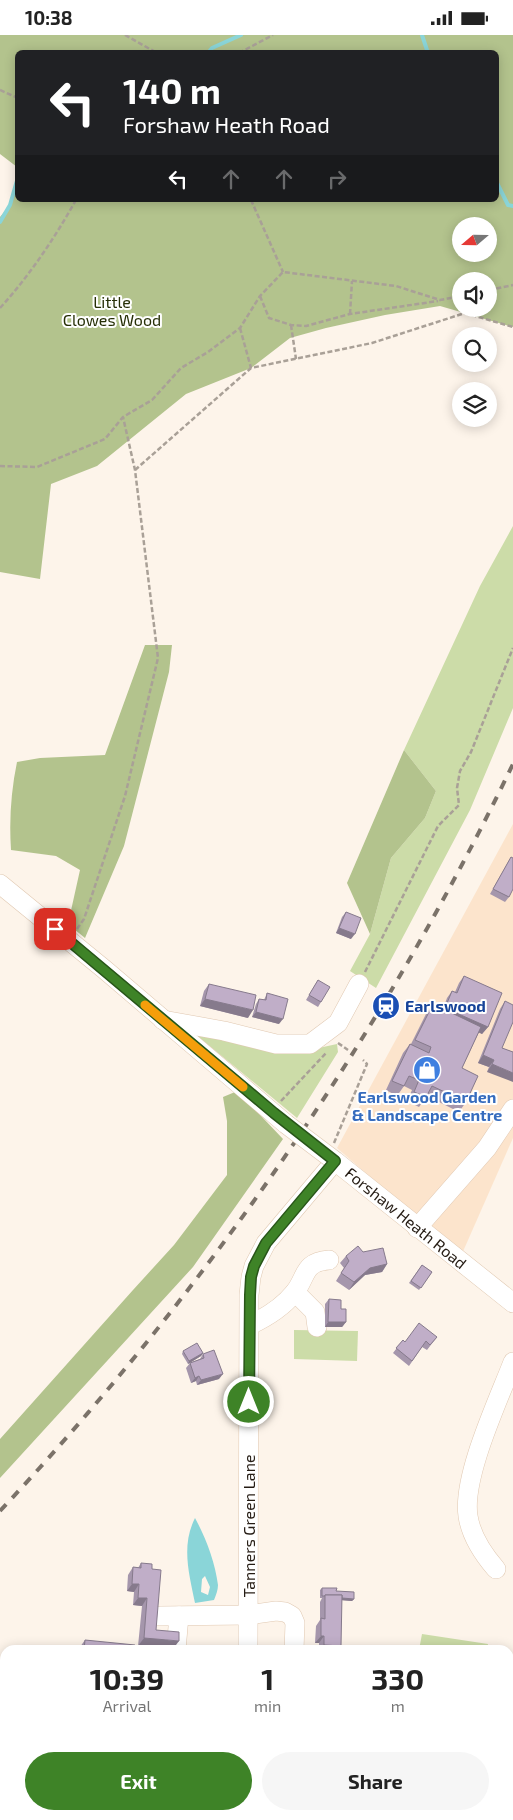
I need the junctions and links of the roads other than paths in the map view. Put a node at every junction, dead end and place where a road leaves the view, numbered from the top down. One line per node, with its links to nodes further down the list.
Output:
1 (0, 884): 3 (street, Forshaw Heath Road)
2 (359, 984): 3 (street)
3 (162, 1020): 5 (street, Forshaw Heath Road, bridge)
4 (513, 1109): 6 (street)
5 (333, 1155): 6 (street, Forshaw Heath Road); 10 (street, Tanners Green Lane)
6 (417, 1228): 9 (street, Forshaw Heath Road)
7 (329, 1260): 8 (street)
8 (295, 1292): 10 (street); 11 (street)
9 (513, 1303)
10 (250, 1325): 14 (street, Tanners Green Lane)
11 (317, 1327)
12 (513, 1362): 13 (street)
13 (496, 1569)
14 (248, 1615): 15 (street); 16 (street, Tanners Green Lane); 17 (street)
15 (175, 1645)
16 (248, 1645)
17 (294, 1645)

